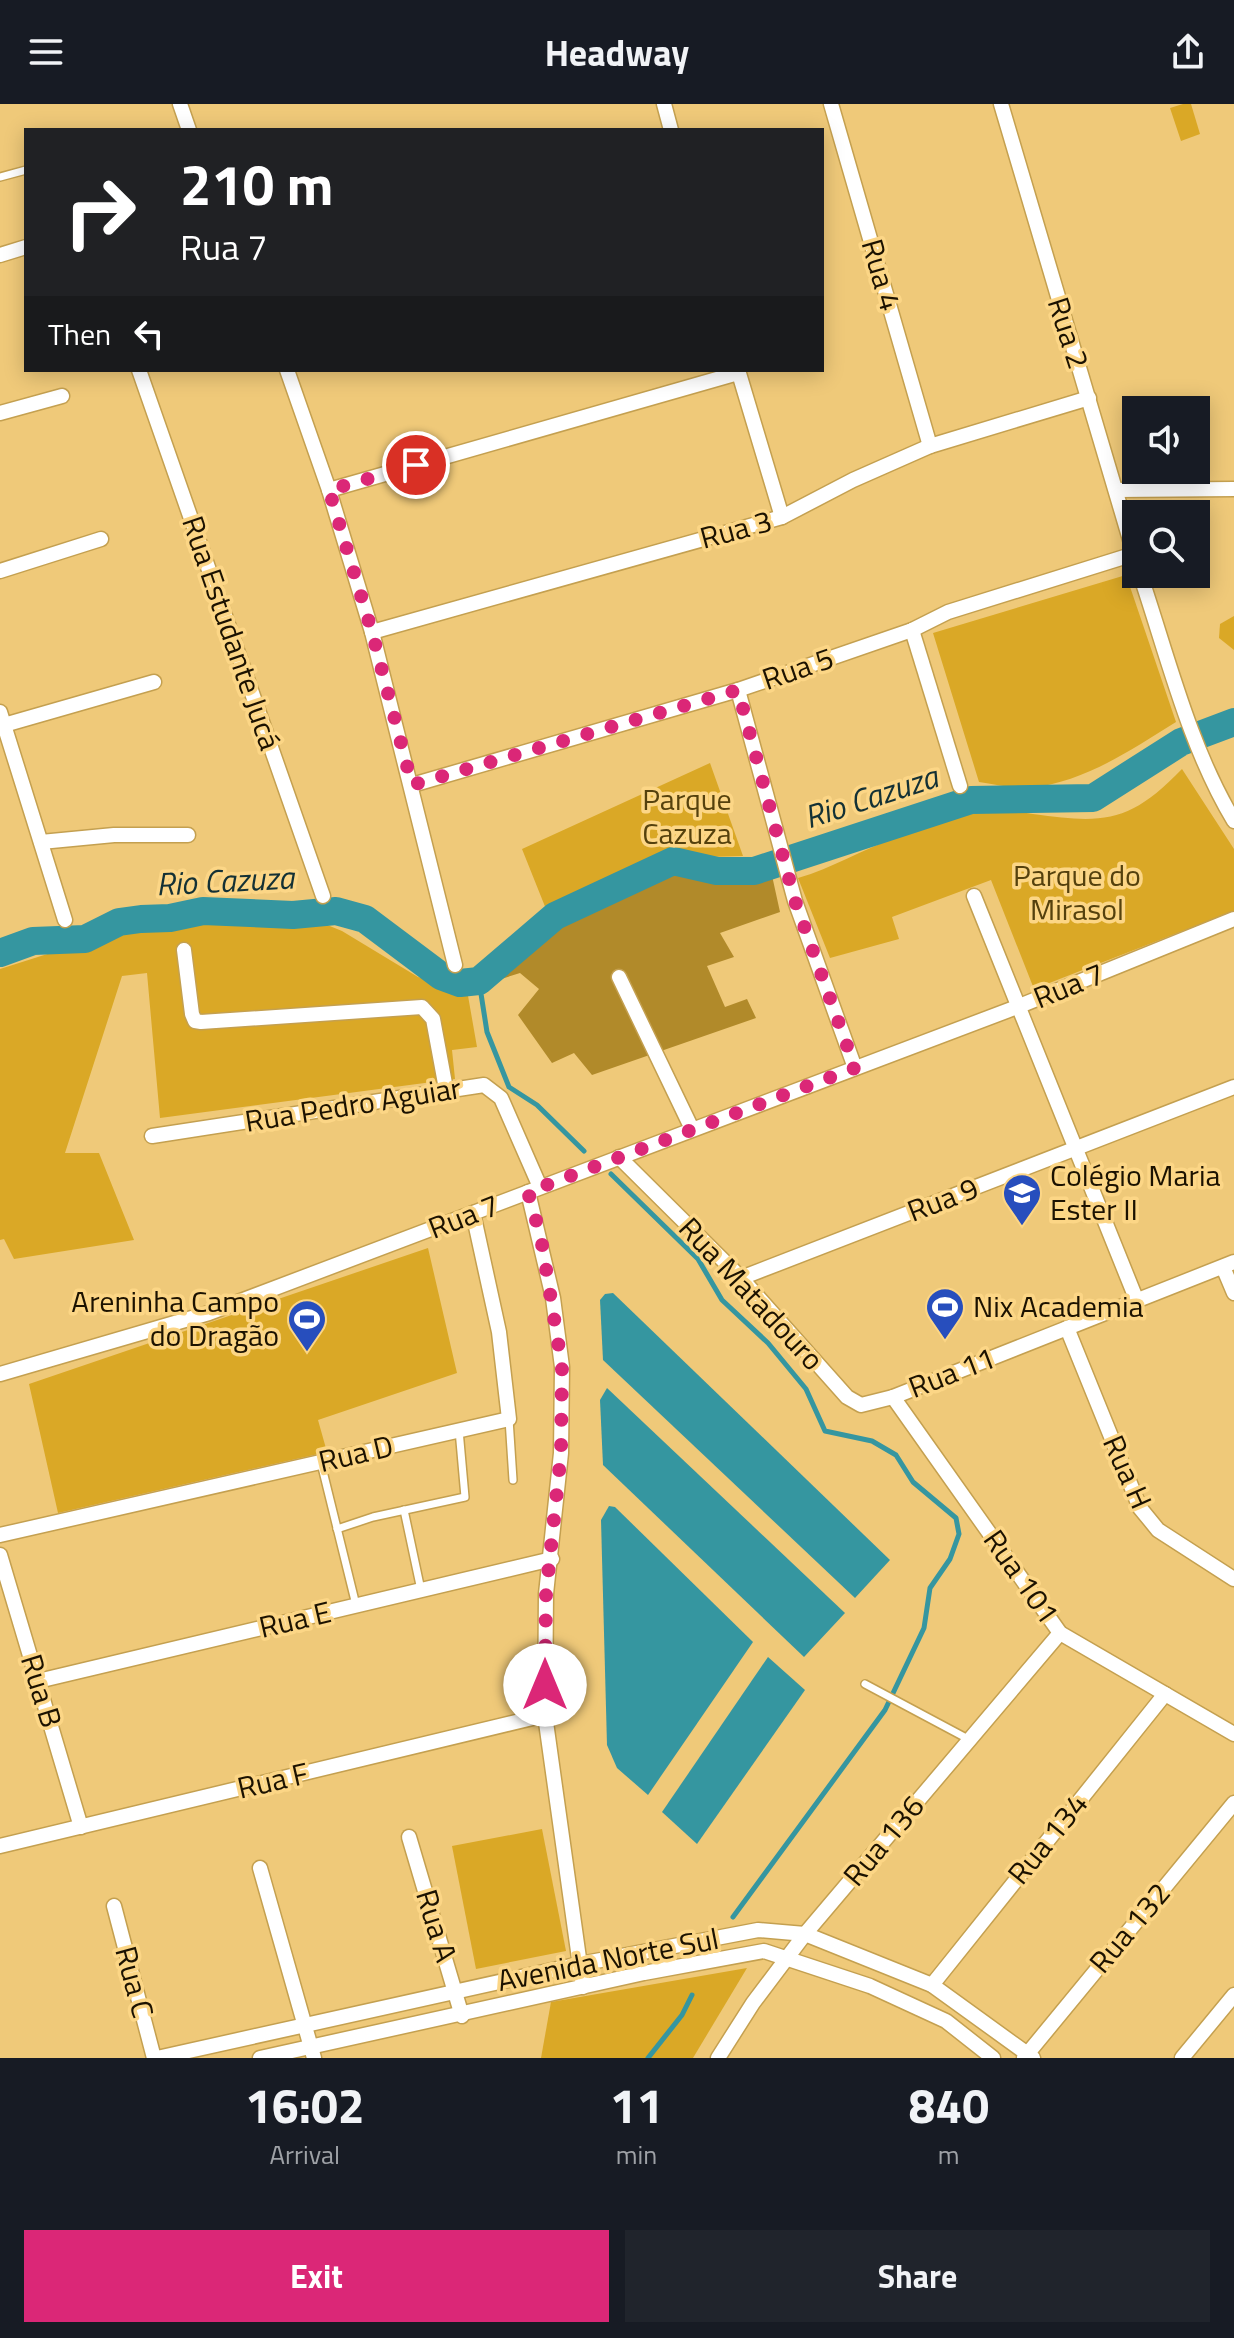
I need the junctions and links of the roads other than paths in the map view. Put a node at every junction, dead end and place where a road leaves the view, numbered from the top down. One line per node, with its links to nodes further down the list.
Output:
1 (180, 104): 5 (street)
2 (664, 104): 6 (street)
3 (831, 104): 18 (street, Rua 4)
4 (1001, 104): 16 (street, Rua 2)
5 (188, 128)
6 (670, 128)
7 (24, 171): 8 (lane)
8 (0, 177)
9 (24, 248): 10 (street)
10 (0, 255)
11 (140, 372): 38 (street, Rua Estudante Jucá)
12 (288, 372): 20 (street)
13 (735, 372): 20 (street)
14 (738, 372): 23 (street)
15 (62, 396): 17 (street)
16 (1089, 398): 18 (street, Rua 3); 21 (street, Rua 2)
17 (0, 413)
18 (930, 446): 23 (street, Rua 3)
19 (1234, 489): 21 (street)
20 (329, 490): 29 (street)
21 (1117, 490): 22 (street, Rua 2)
22 (1122, 509)
23 (782, 517): 29 (street, Rua 3)
24 (101, 539): 26 (street)
25 (1122, 562): 28 (street, Rua 5)
26 (0, 571)
27 (1145, 588): 35 (street)
28 (912, 630): 31 (street, Rua 5); 34 (street)
29 (372, 632): 33 (street)
30 (154, 682): 32 (street)
31 (738, 690): 33 (street, Rua 5); 46 (street)
32 (2, 718): 37 (street)
33 (412, 785): 43 (street)
34 (960, 786)
35 (1234, 821)
36 (188, 835): 37 (street)
37 (41, 842): 41 (street)
38 (323, 896)
39 (974, 896): 45 (street)
40 (1234, 919): 45 (street, Rua 7)
41 (65, 920)
42 (184, 950): 48 (street)
43 (455, 965)
44 (619, 977): 49 (street)
45 (1017, 1007): 46 (street, Rua 7); 51 (street)
46 (855, 1068): 49 (street, Rua 7)
47 (1234, 1087): 51 (street, Rua 9)
48 (446, 1089): 50 (street, Rua Pedro Aguiar); 53 (street, Rua Pedro Aguiar)
49 (692, 1129): 52 (street, Rua 7)
50 (152, 1136)
51 (1077, 1148): 56 (street, Rua 9); 58 (street)
52 (619, 1157): 53 (street, Rua 7); 56 (street, Rua Matadouro)
53 (534, 1190): 54 (street, Rua 7); 70 (street, Rua Pedro Aguiar)
54 (473, 1213): 60 (street, Rua 7); 62 (street)
55 (1228, 1265): 57 (street); 58 (street, Rua 11)
56 (741, 1278): 61 (street, Rua Matadouro)
57 (1234, 1293)
58 (1137, 1301): 59 (street, Rua 11)
59 (1067, 1328): 61 (street, Rua 11); 71 (street, Rua H)
60 (0, 1374)
61 (893, 1397): 74 (street, Rua 101)
62 (509, 1419): 63 (street, Rua D); 65 (lane)
63 (459, 1430): 64 (street, Rua D); 66 (lane)
64 (321, 1463): 67 (lane); 68 (street, Rua D)
65 (513, 1480)
66 (404, 1510): 67 (lane); 72 (lane)
67 (337, 1529): 73 (lane)
68 (0, 1535)
69 (0, 1555): 75 (street, Rua B)
70 (552, 1559): 72 (street, Rua E); 78 (street, Rua Pedro Aguiar)
71 (1234, 1579)
72 (421, 1590): 73 (street, Rua E)
73 (356, 1606): 75 (street, Rua E)
74 (1060, 1633): 77 (street, Rua 101); 80 (street, Rua 136)
75 (38, 1681): 82 (street, Rua B)
76 (865, 1684): 80 (lane)
77 (1165, 1694): 79 (street, Rua 101); 90 (street, Rua 134)
78 (545, 1715): 82 (street, Rua F); 89 (street, Rua Pedro Aguiar)
79 (1234, 1734)
80 (970, 1740): 87 (street, Rua 136)
81 (1234, 1803): 97 (street, Rua 132)
82 (81, 1827): 84 (street, Rua F)
83 (409, 1837): 92 (street, Rua A)
84 (0, 1846)
85 (260, 1868): 95 (street)
86 (114, 1906): 98 (street, Rua C)
87 (805, 1934): 88 (street, Rua 136); 89 (street, Avenida Norte Sul); 90 (street, Avenida Norte Sul)
88 (787, 1957): 91 (street, Avenida Norte Sul); 100 (street, Rua 136); 101 (street, Avenida Norte Sul)
89 (580, 1964): 91 (street, Rua Pedro Aguiar); 92 (street, Avenida Norte Sul)
90 (932, 1985): 97 (street, Avenida Norte Sul)
91 (583, 1987): 94 (street, Avenida Norte Sul)
92 (455, 1991): 94 (street, Rua A); 95 (street, Avenida Norte Sul)
93 (1234, 1995): 102 (street)
94 (462, 2016): 96 (street, Avenida Norte Sul)
95 (305, 2024): 96 (street); 98 (street, Avenida Norte Sul)
96 (312, 2052): 99 (street, Avenida Norte Sul)
97 (1028, 2056)
98 (155, 2058)
99 (260, 2058)
100 (718, 2058)
101 (993, 2058)
102 (1182, 2058)

